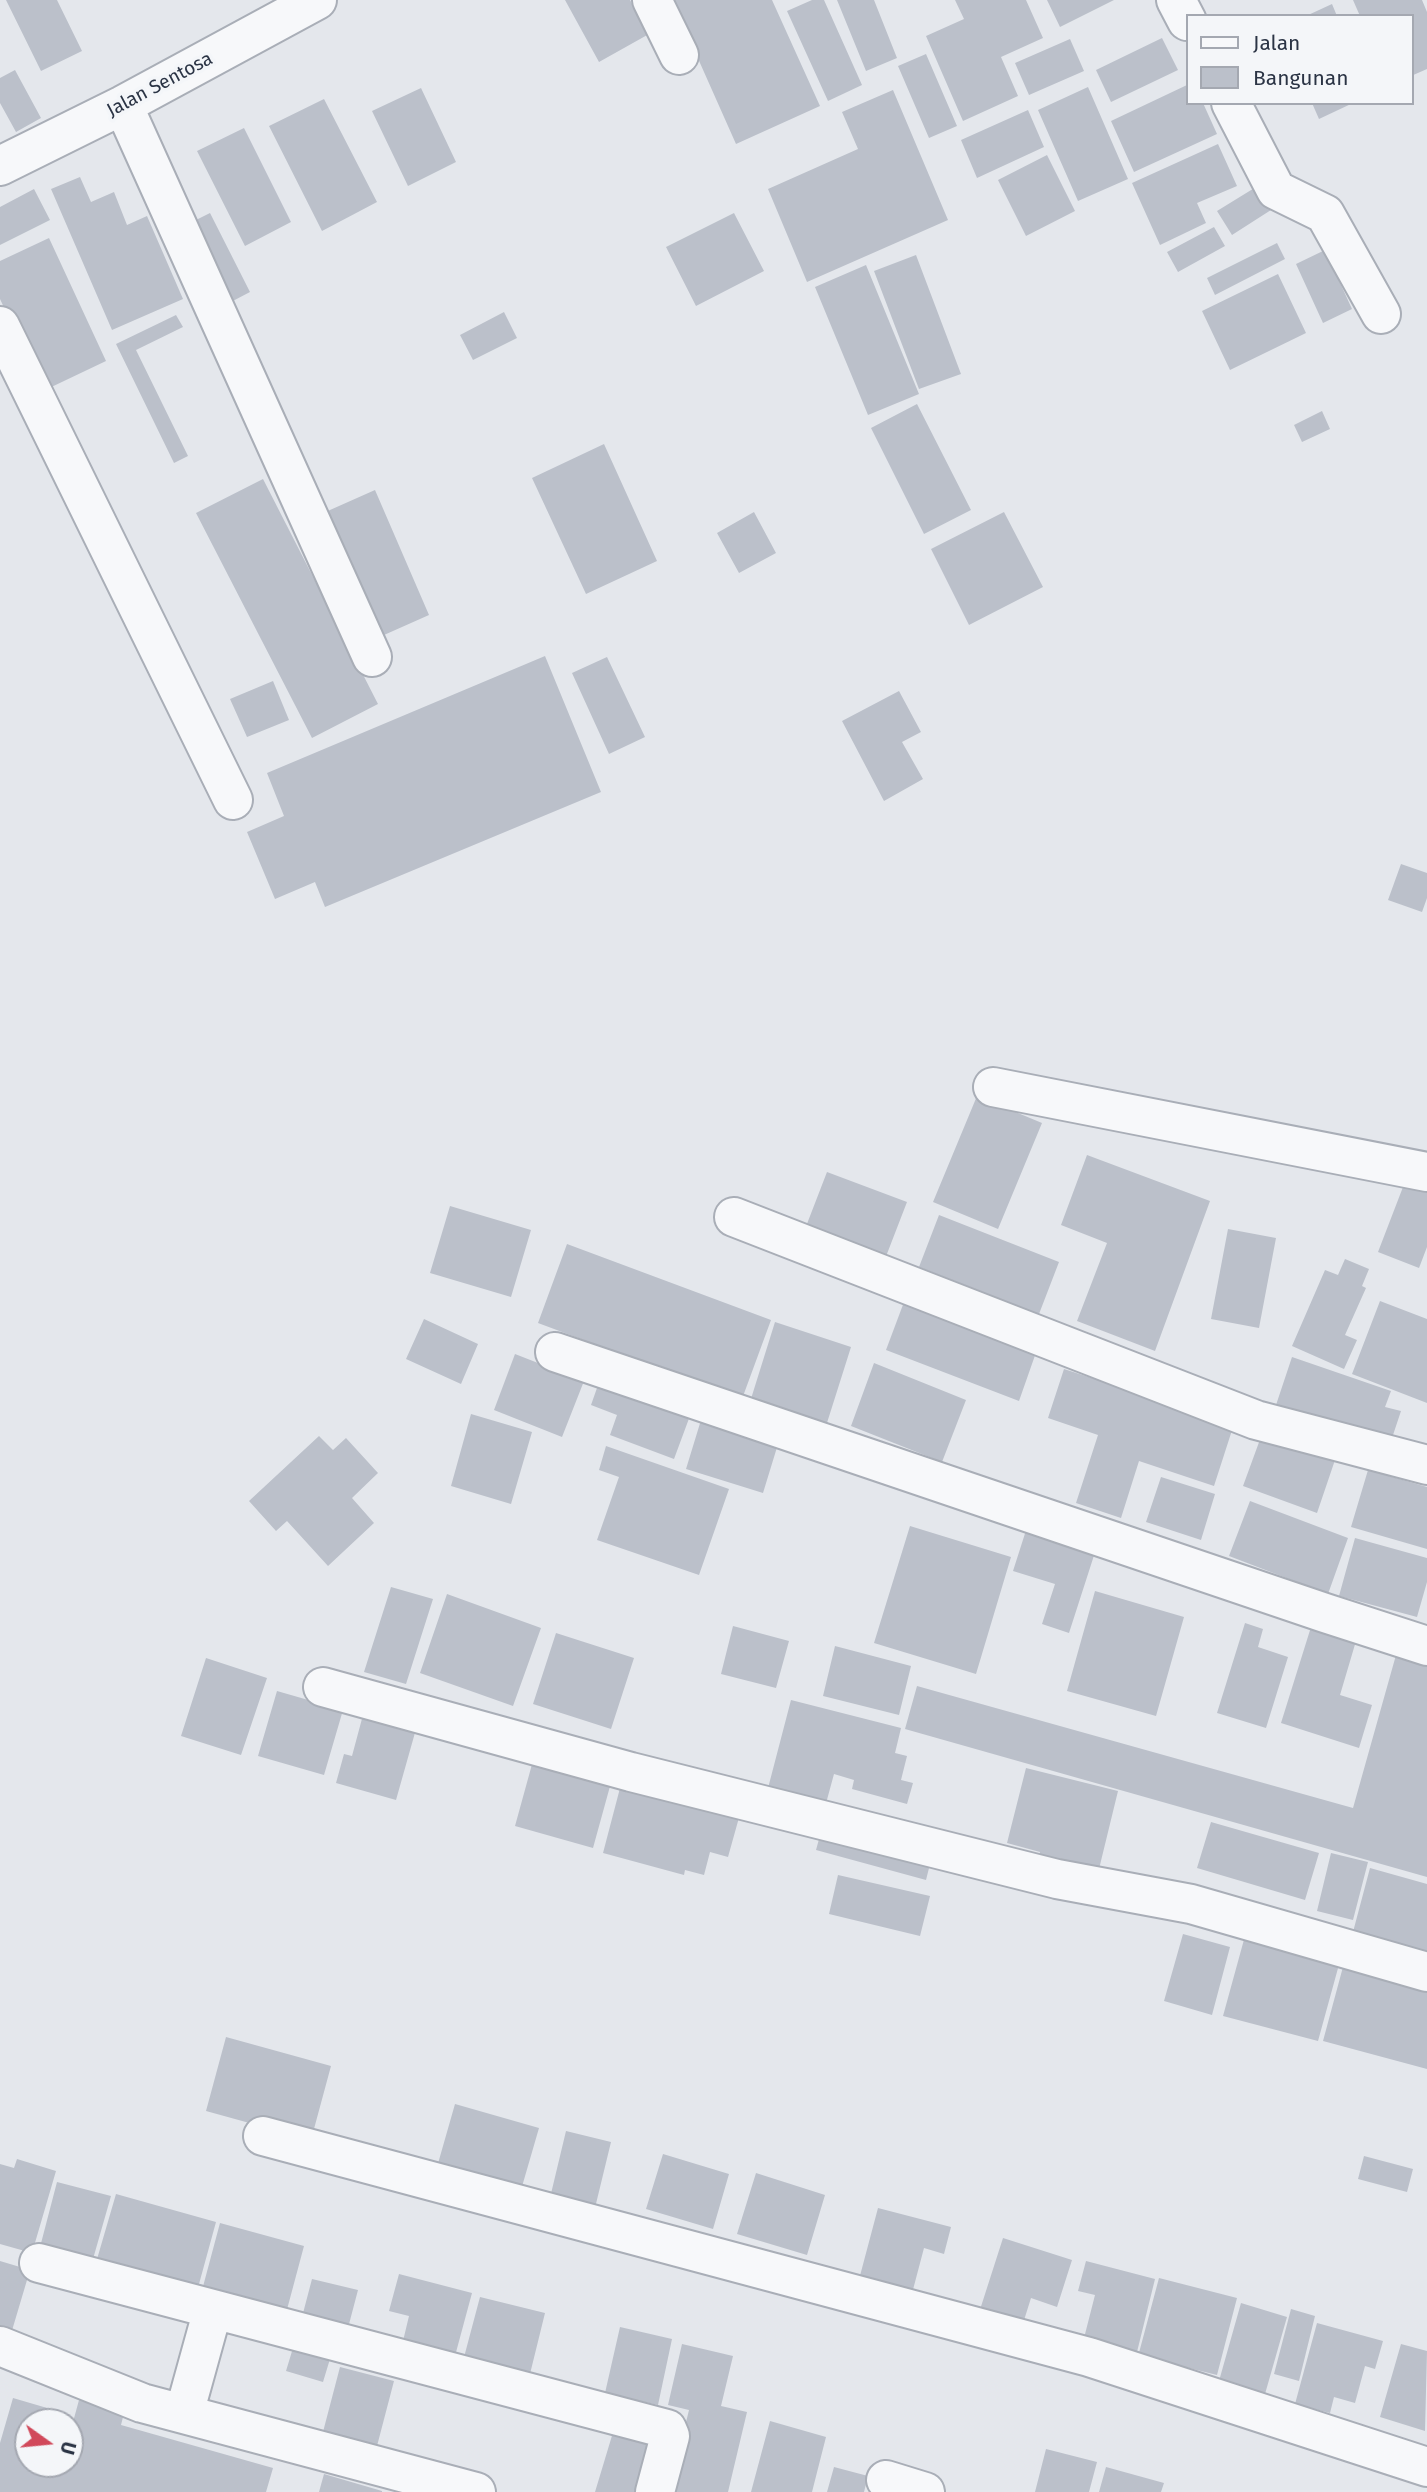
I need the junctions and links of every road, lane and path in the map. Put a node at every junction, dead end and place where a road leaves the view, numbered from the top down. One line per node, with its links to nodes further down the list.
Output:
1 (317, 0): 6 (street, Jalan Sentosa)
2 (652, 0): 5 (street)
3 (1176, 0): 4 (street)
4 (1186, 19)
5 (679, 55)
6 (123, 105): 8 (street, Jalan Sentosa); 11 (street)
7 (1231, 105): 9 (street)
8 (0, 166)
9 (1381, 314)
10 (0, 326): 12 (street)
11 (372, 657)
12 (233, 800)
13 (993, 1087): 14 (street)
14 (1427, 1172)
15 (733, 1217): 17 (street)
16 (555, 1352): 18 (street)
17 (1427, 1465)
18 (1427, 1646)
19 (323, 1687): 20 (street)
20 (1427, 1972)
21 (263, 2136): 26 (street)
22 (39, 2263): 23 (street)
23 (213, 2309): 25 (street); 29 (street)
24 (0, 2346): 25 (street)
25 (184, 2414): 28 (street)
26 (1427, 2468)
27 (886, 2480): 30 (street)
28 (476, 2492)
29 (655, 2492)
30 (925, 2492)

